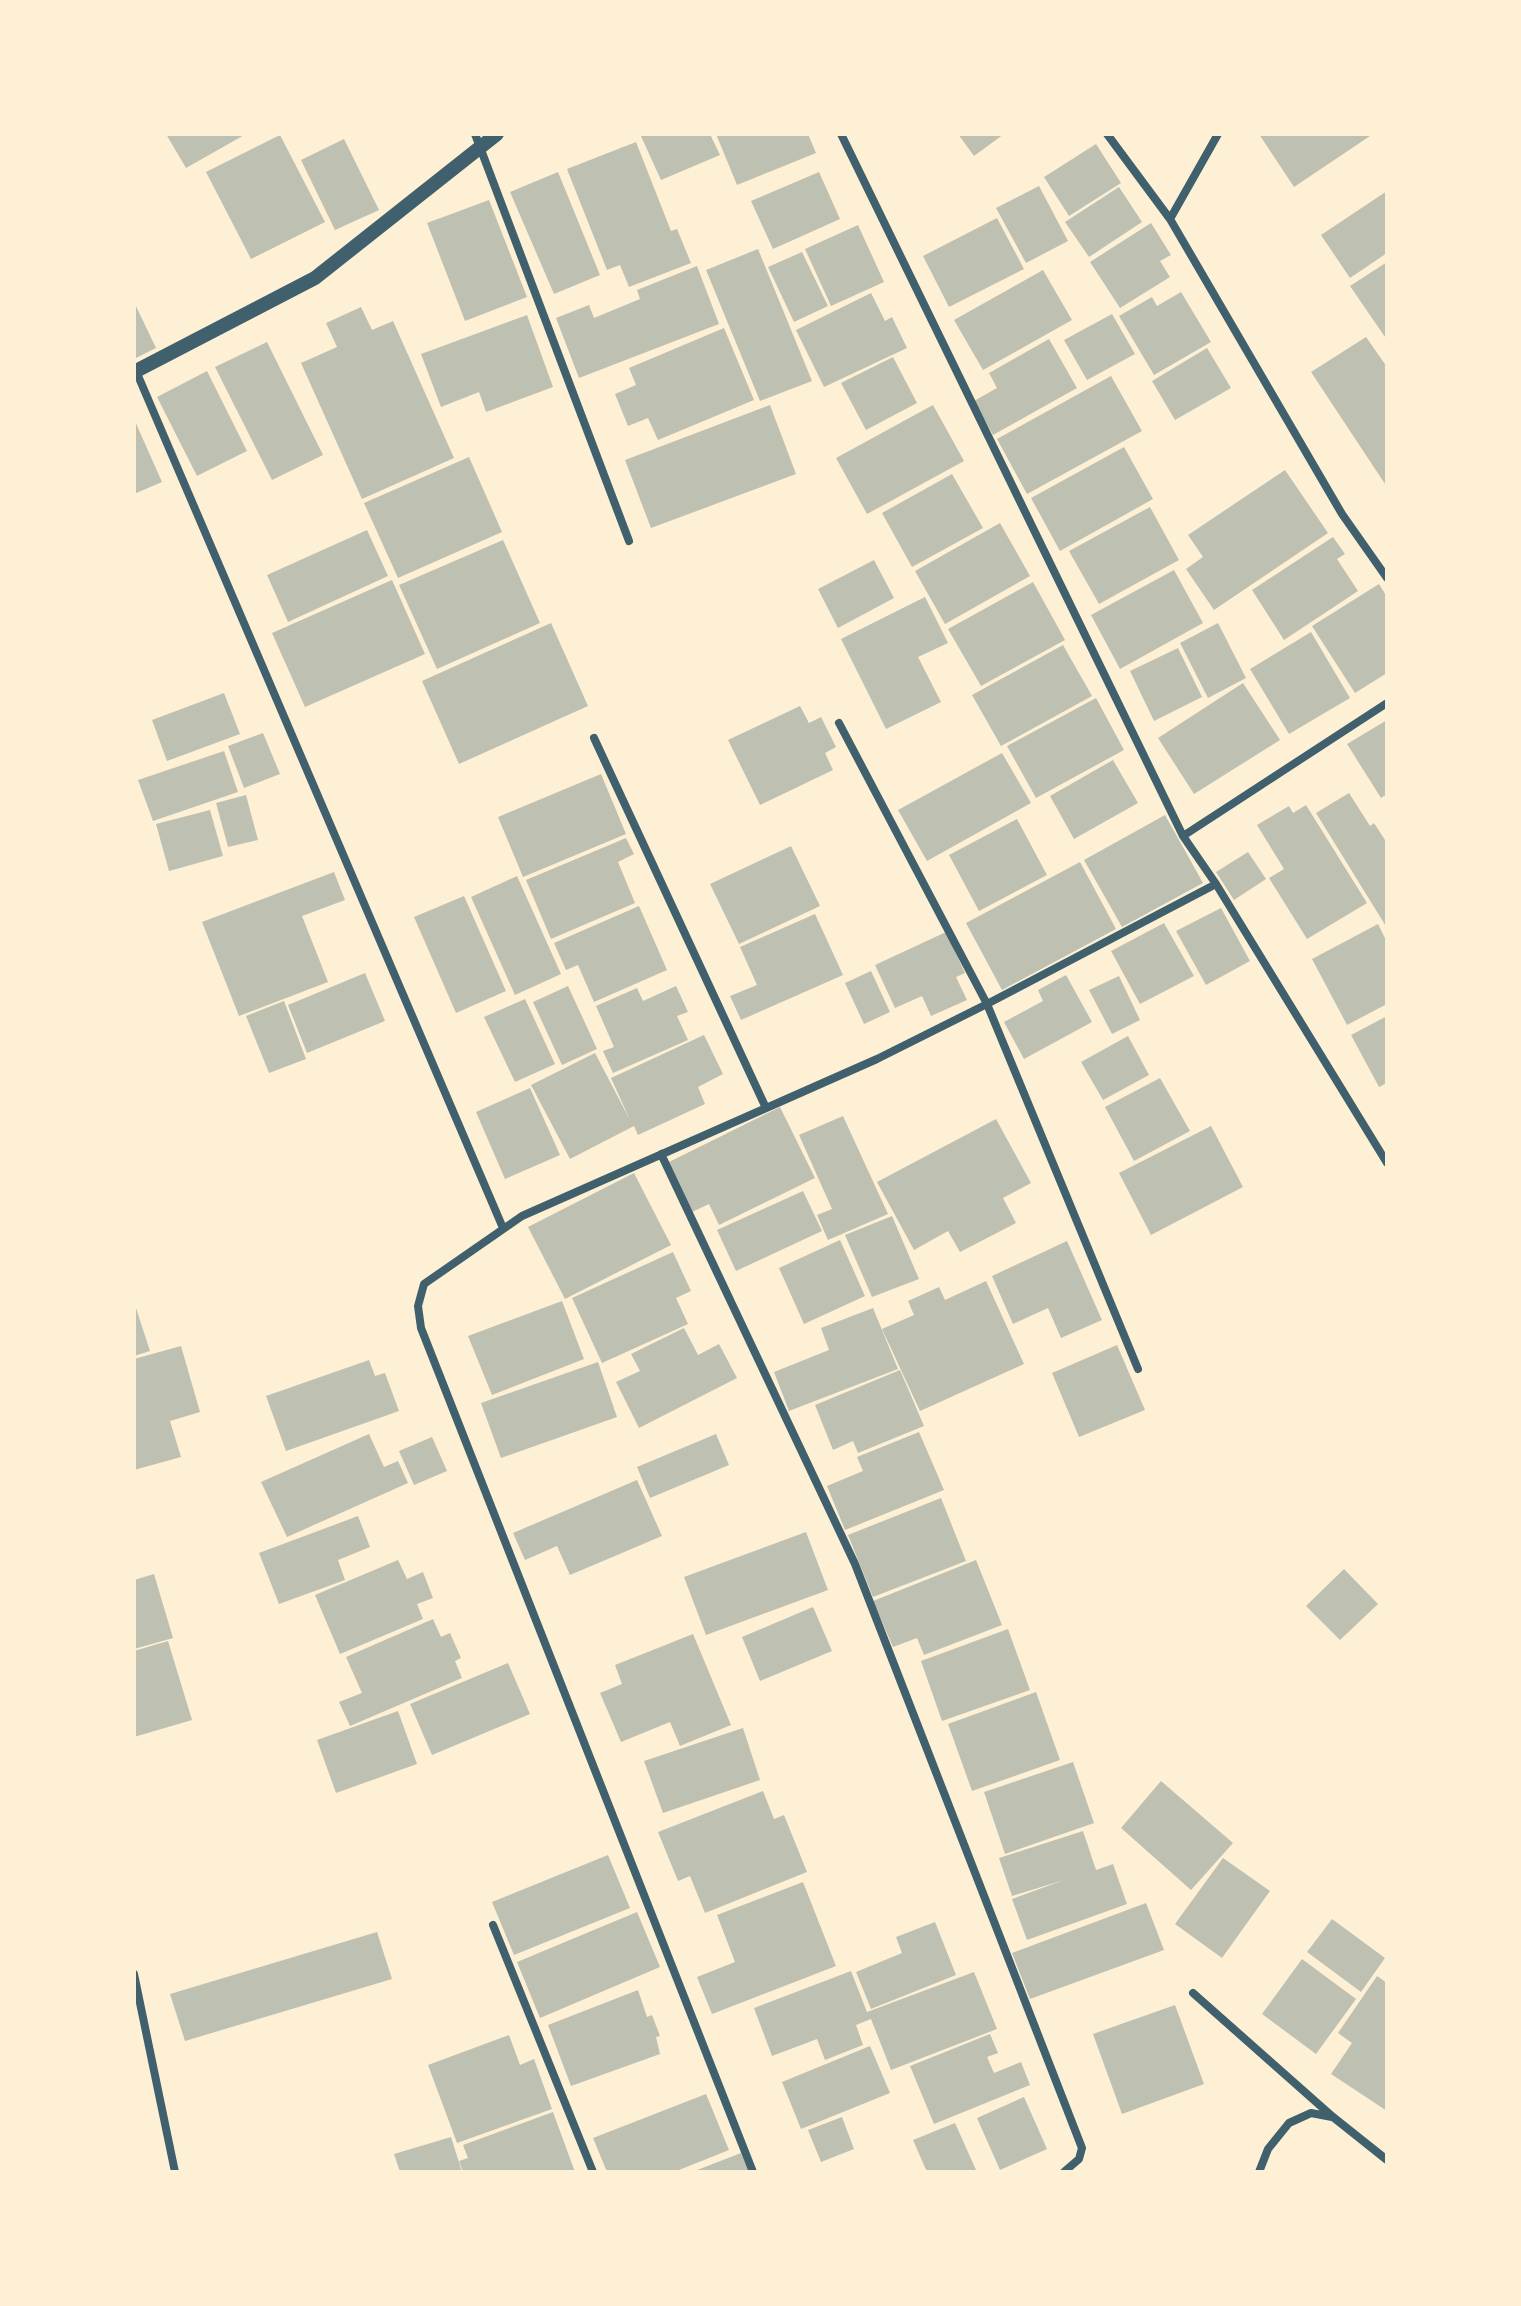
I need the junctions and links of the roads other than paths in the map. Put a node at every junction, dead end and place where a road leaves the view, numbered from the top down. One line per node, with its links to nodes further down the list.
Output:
1 (497, 134): 5 (street)
2 (841, 134): 13 (street)
3 (1107, 134): 6 (street)
4 (1218, 134): 6 (street)
5 (478, 140): 7 (street); 8 (street)
6 (1170, 219): 9 (street)
7 (135, 372): 19 (street)
8 (629, 541)
9 (1387, 578)
10 (1387, 703): 13 (street)
11 (839, 723): 15 (street)
12 (594, 738): 16 (street)
13 (1183, 836): 14 (street)
14 (1216, 884): 15 (street); 18 (street)
15 (987, 1004): 16 (street); 20 (street)
16 (766, 1108): 17 (street)
17 (661, 1154): 19 (street); 29 (street)
18 (1387, 1163)
19 (503, 1228): 28 (street)
20 (1138, 1369)
21 (493, 1925): 27 (street)
22 (134, 1974): 26 (street)
23 (1193, 1993): 24 (street)
24 (1333, 2117): 25 (street); 30 (street)
25 (1387, 2160)
26 (175, 2172)
27 (593, 2172)
28 (753, 2172)
29 (1064, 2172)
30 (1259, 2172)

